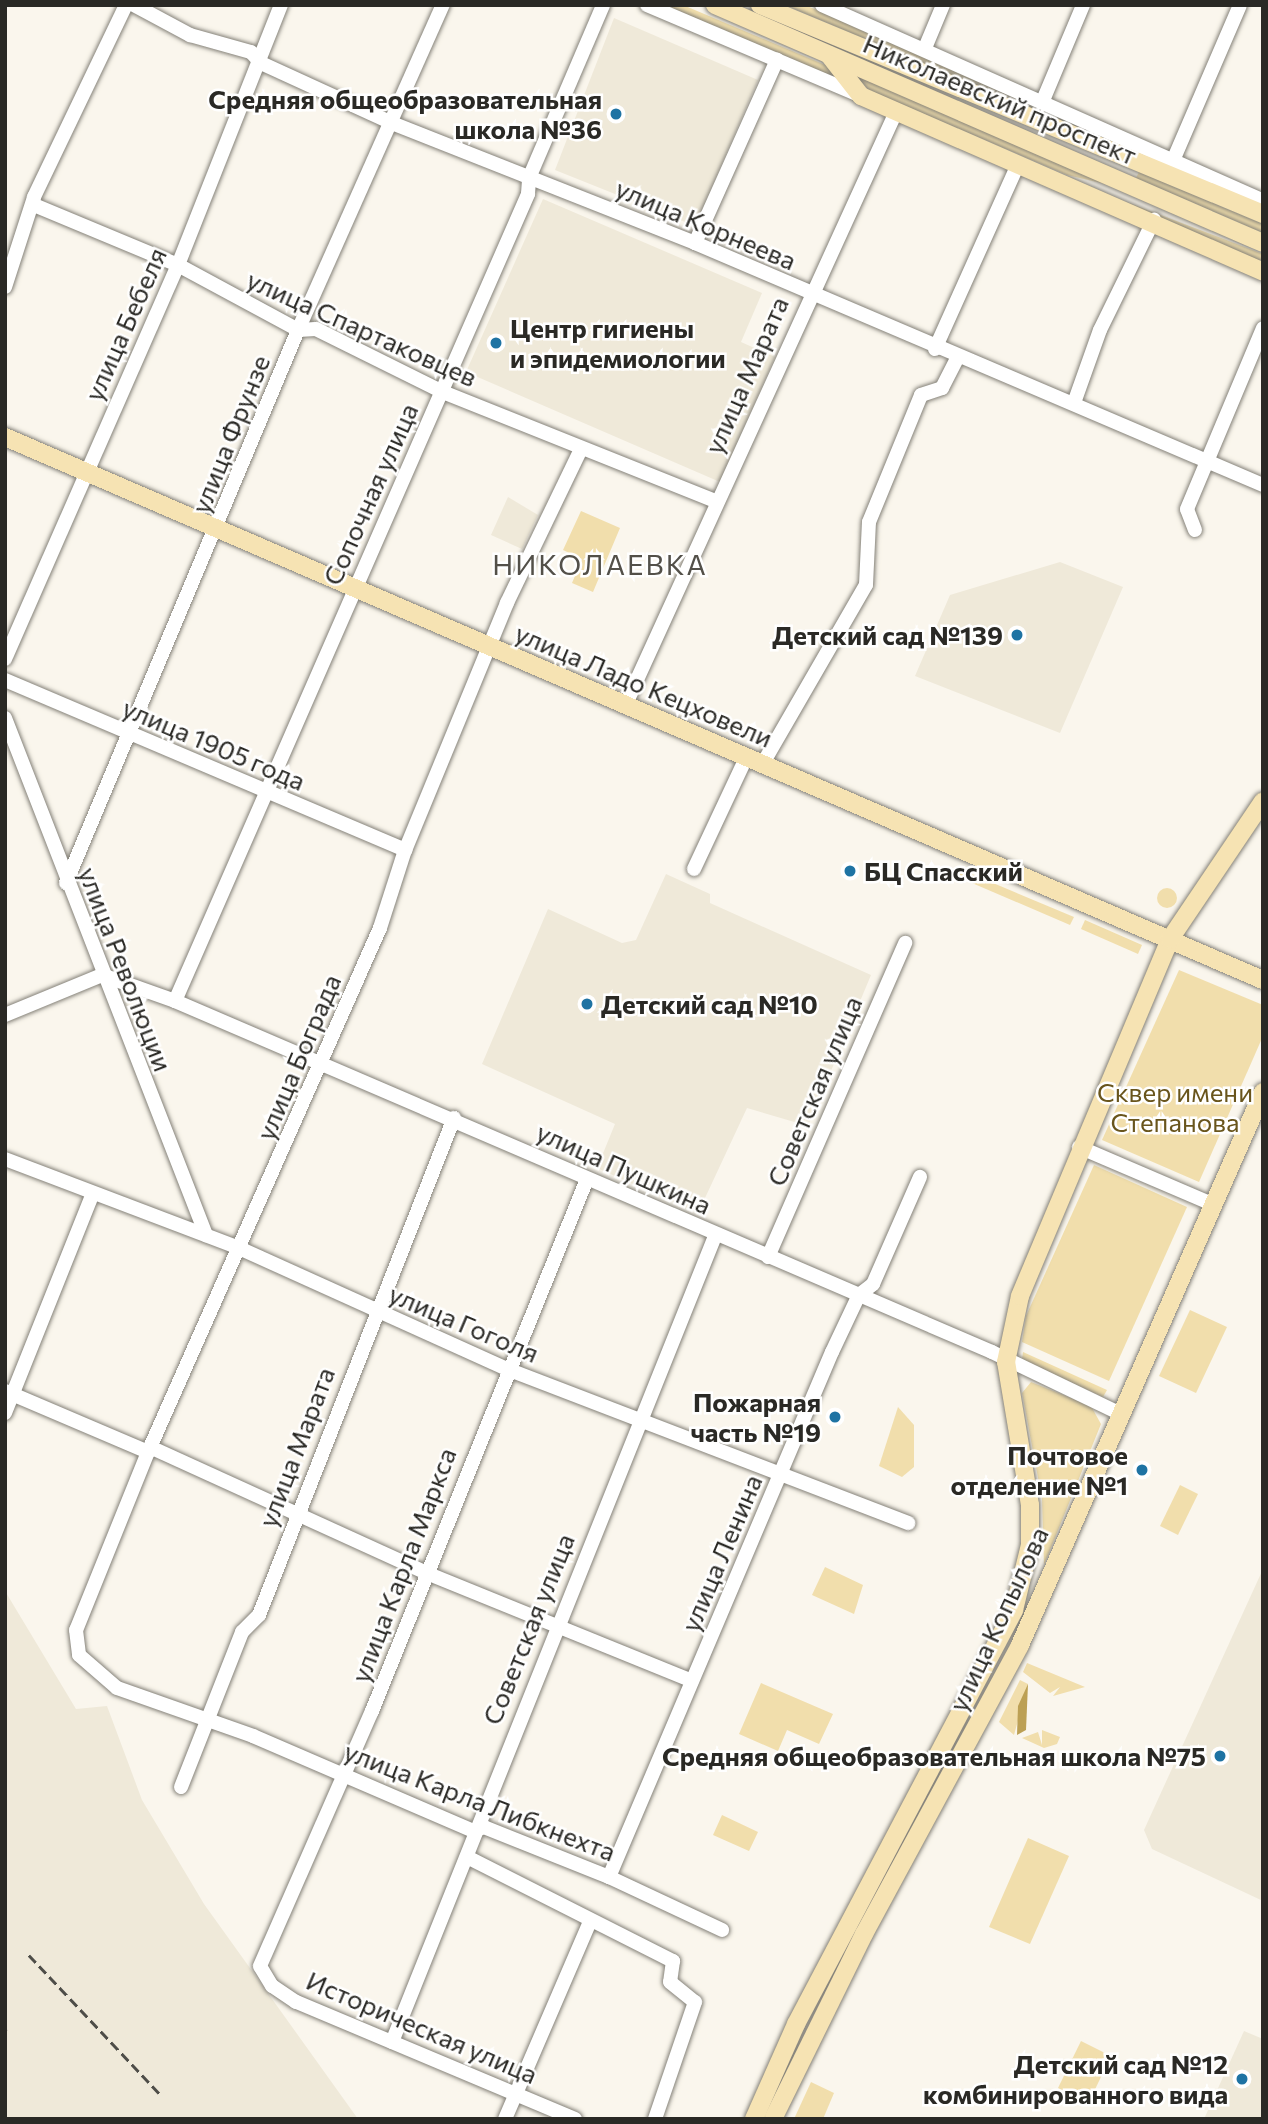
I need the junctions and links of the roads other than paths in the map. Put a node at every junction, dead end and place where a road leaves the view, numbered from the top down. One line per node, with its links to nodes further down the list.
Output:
1 (126, 5): 26 (street)
2 (134, 5): 16 (street, улица Корнеева)
3 (281, 5): 16 (street, улица Бебеля)
4 (443, 5): 20 (street, улица Фрунзе)
5 (603, 5): 23 (street, Сопочная улица)
6 (647, 5): 15 (street)
7 (715, 5): 14 (main road, Николаевский проспект)
8 (760, 5): 28 (main road, Николаевский проспект)
9 (822, 5): 13 (street)
10 (943, 5): 13 (street)
11 (1083, 5): 18 (street)
12 (1240, 5): 21 (street)
13 (925, 48): 18 (street)
14 (827, 52): 17 (main road); 27 (main road, Николаевский проспект)
15 (777, 60): 17 (street); 30 (street)
16 (261, 63): 20 (street, улица Корнеева); 32 (street, улица Бебеля)
17 (861, 96): 19 (main road, Николаевский проспект)
18 (1044, 98): 21 (street)
19 (896, 112): 22 (main road, Николаевский проспект); 35 (street, улица Марата)
20 (392, 123): 23 (street, улица Корнеева); 37 (street, улица Фрунзе)
21 (1175, 156): 25 (street)
22 (1018, 164): 24 (main road, Николаевский проспект); 38 (street)
23 (529, 178): 30 (street, улица Корнеева); 40 (street, Сопочная улица)
24 (1070, 184): 27 (main road); 29 (main road, Николаевский проспект)
25 (1263, 200)
26 (34, 205): 32 (street, улица Спартаковцев); 34 (street)
27 (1179, 208): 31 (main road, Николаевский проспект)
28 (1263, 214)
29 (1154, 220): 33 (main road, Николаевский проспект); 41 (street)
30 (695, 243): 35 (street, улица Корнеева)
31 (1263, 243)
32 (178, 265): 37 (street, улица Спартаковцев); 45 (street, улица Бебеля)
33 (1263, 271)
34 (5, 287)
35 (812, 296): 38 (street, улица Корнеева); 47 (street, улица Марата)
36 (1263, 328): 44 (street)
37 (298, 330): 40 (street, улица Спартаковцев); 48 (street, улица Фрунзе)
38 (935, 349): 39 (street, улица Корнеева)
39 (957, 358): 41 (street, улица Корнеева); 57 (street)
40 (443, 392): 43 (street, улица Спартаковцев); 50 (street, Сопочная улица)
41 (1074, 403): 44 (street, улица Корнеева)
42 (5, 437): 45 (main road, улица Ладо Кецховели)
43 (582, 449): 47 (street, улица Спартаковцев); 51 (street, улица Бограда)
44 (1206, 459): 46 (street, улица Корнеева); 49 (street)
45 (85, 473): 48 (main road, улица Ладо Кецховели); 52 (street, улица Бебеля)
46 (1263, 485)
47 (715, 501): 54 (street, улица Марата)
48 (218, 530): 50 (main road, улица Ладо Кецховели); 56 (street, улица Фрунзе)
49 (1195, 530)
50 (354, 589): 51 (main road, улица Ладо Кецховели); 58 (street, Сопочная улица)
51 (491, 648): 54 (main road, улица Ладо Кецховели); 60 (street, улица Бограда)
52 (5, 659)
53 (5, 680): 56 (street, улица 1905 года)
54 (625, 706): 57 (main road, улица Ладо Кецховели)
55 (5, 718): 62 (street, улица Революции)
56 (131, 735): 58 (street, улица 1905 года); 62 (street, улица Фрунзе)
57 (754, 761): 61 (street); 63 (main road, улица Ладо Кецховели)
58 (267, 792): 60 (street, улица 1905 года); 67 (street, Сопочная улица)
59 (1263, 801): 63 (main road)
60 (405, 850): 69 (street, улица Бограда)
61 (694, 869)
62 (66, 883): 65 (street, улица Революции)
63 (1170, 939): 66 (main road, улица Ладо Кецховели); 72 (main road)
64 (905, 943): 81 (street, Советская улица)
65 (102, 975): 67 (street, улица Пушкина); 68 (street); 78 (street, улица Революции)
66 (1263, 980)
67 (175, 1001): 69 (street, улица Пушкина)
68 (5, 1015)
69 (322, 1060): 71 (street, улица Пушкина); 80 (street, улица Бограда)
70 (1263, 1092): 77 (main road, улица Копылова)
71 (454, 1118): 75 (street, улица Пушкина); 83 (street, улица Марата)
72 (1079, 1147): 77 (street); 84 (main road)
73 (5, 1159): 76 (street, улица Гоголя)
74 (920, 1177): 82 (street, улица Ленина)
75 (587, 1179): 79 (street, улица Пушкина); 85 (street, улица Карла Маркса)
76 (92, 1196): 78 (street, улица Гоголя); 86 (street)
77 (1214, 1205): 88 (main road, улица Копылова)
78 (206, 1235): 80 (street, улица Гоголя)
79 (715, 1236): 81 (street, улица Пушкина); 89 (street, Советская улица)
80 (239, 1248): 83 (street, улица Гоголя); 90 (street, улица Бограда)
81 (768, 1257): 82 (street, улица Пушкина)
82 (859, 1295): 84 (street, улица Пушкина); 91 (street, улица Ленина)
83 (375, 1312): 85 (street, улица Гоголя); 92 (street, улица Марата)
84 (1006, 1362): 88 (street, улица Пушкина); 112 (main road, улица Копылова)
85 (506, 1369): 89 (street, улица Гоголя); 94 (street, улица Карла Маркса)
86 (8, 1392): 87 (street); 90 (street)
87 (5, 1413)
88 (1121, 1414): 113 (main road, улица Копылова)
89 (641, 1420): 91 (street, улица Гоголя); 95 (street, Советская улица)
90 (149, 1450): 92 (street); 96 (street, улица Бограда)
91 (783, 1471): 93 (street, улица Гоголя); 97 (street, улица Ленина)
92 (294, 1516): 94 (street); 98 (street, улица Марата)
93 (908, 1523)
94 (424, 1572): 95 (street); 99 (street, улица Карла Маркса)
95 (555, 1625): 97 (street); 101 (street, Советская улица)
96 (100, 1679): 98 (street, улица Карла Либкнехта)
97 (692, 1681): 103 (street, улица Ленина)
98 (209, 1723): 99 (street, улица Карла Либкнехта); 100 (street, улица Марата)
99 (340, 1775): 101 (street, улица Карла Либкнехта); 106 (street, улица Карла Маркса)
100 (181, 1787)
101 (474, 1831): 102 (street, Советская улица); 103 (street, улица Карла Либкнехта)
102 (467, 1857): 104 (street); 107 (street, Советская улица)
103 (609, 1877): 105 (street, улица Карла Либкнехта)
104 (590, 1922): 108 (street); 111 (street)
105 (722, 1930)
106 (260, 1966): 107 (street, Историческая улица)
107 (392, 2042): 108 (street, Историческая улица)
108 (515, 2093): 109 (street); 110 (street, Историческая улица)
109 (505, 2119)
110 (575, 2119)
111 (655, 2119)
112 (754, 2119)
113 (773, 2119)

